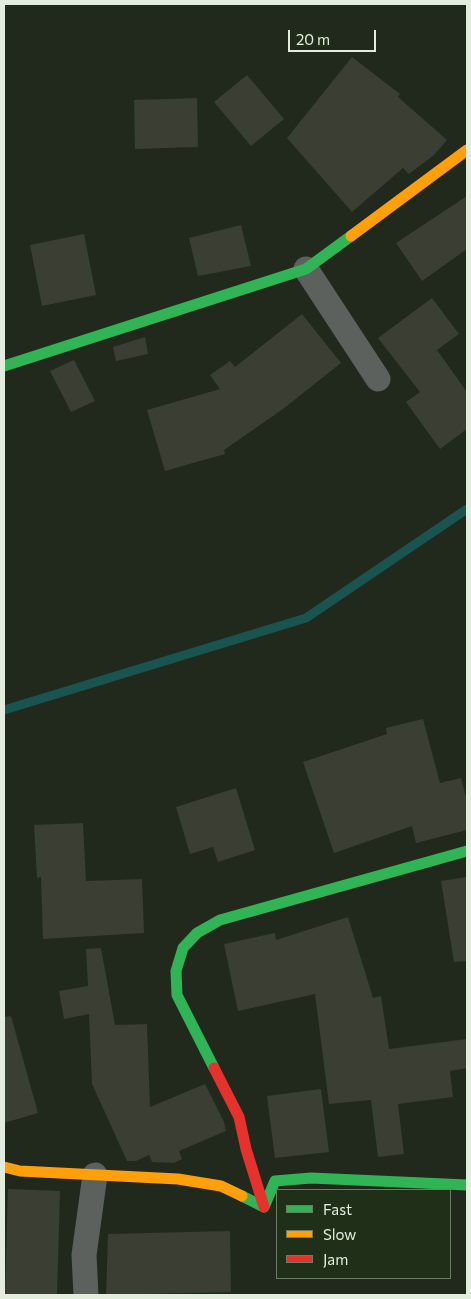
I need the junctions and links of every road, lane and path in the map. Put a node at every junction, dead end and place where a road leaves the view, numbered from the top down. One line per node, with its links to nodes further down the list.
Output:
1 (467, 150): 2 (street)
2 (306, 269): 3 (street); 4 (street)
3 (4, 366)
4 (378, 379)
5 (467, 851): 9 (street)
6 (4, 1167): 7 (street)
7 (95, 1175): 9 (street); 10 (street)
8 (467, 1186): 9 (street)
9 (264, 1206)
10 (86, 1295)

